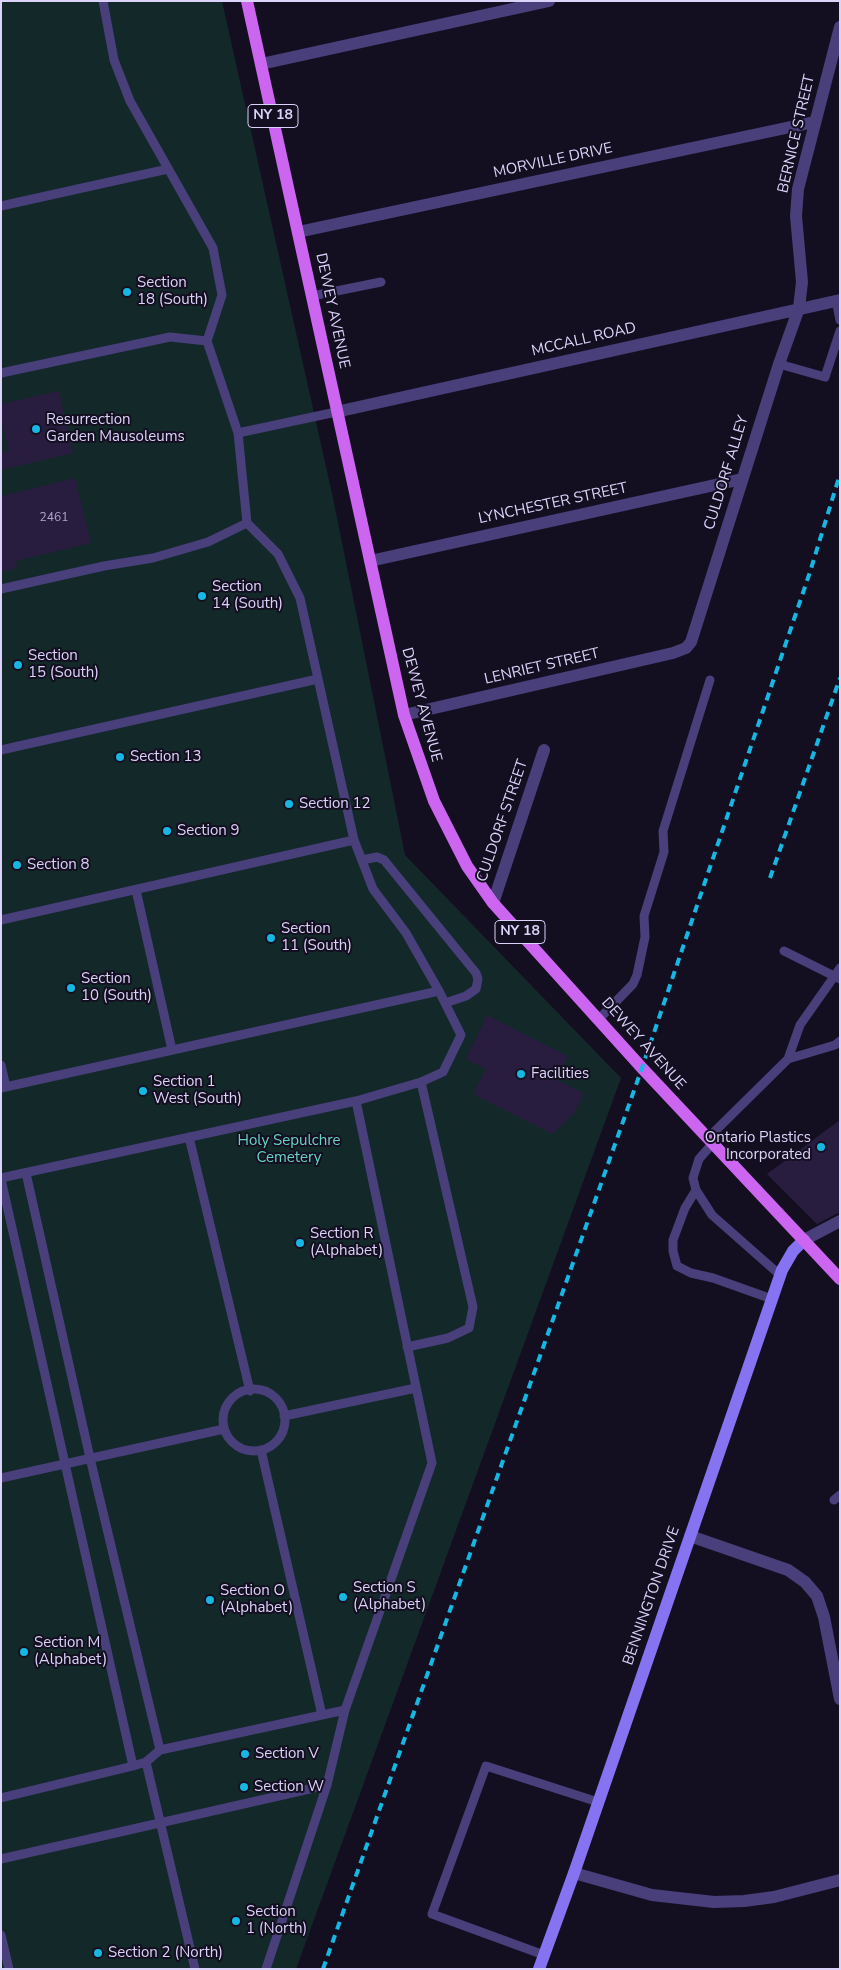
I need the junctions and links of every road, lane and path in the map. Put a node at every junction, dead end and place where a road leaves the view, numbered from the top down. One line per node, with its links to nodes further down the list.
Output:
1 (103, 1): 7 (lane)
2 (247, 1): 5 (main road, DEWEY AVENUE / NY 18)
3 (549, 1): 5 (street)
4 (840, 27): 6 (street, BERNICE STREET)
5 (261, 64): 9 (main road, DEWEY AVENUE / NY 18)
6 (814, 122): 9 (street, MORVILLE DRIVE); 13 (street, BERNICE STREET)
7 (168, 169): 8 (lane); 16 (lane)
8 (1, 206)
9 (298, 232): 11 (main road, DEWEY AVENUE / NY 18)
10 (381, 282): 11 (lane)
11 (312, 296): 19 (main road, DEWEY AVENUE / NY 18)
12 (838, 300): 13 (street, MCCALL ROAD); 14 (lane)
13 (799, 308): 17 (street, CULDORF ALLEY); 19 (street, MCCALL ROAD)
14 (840, 320)
15 (840, 331): 17 (lane)
16 (207, 341): 18 (lane); 20 (lane)
17 (779, 364): 21 (street, CULDORF ALLEY)
18 (1, 373)
19 (336, 412): 20 (lane); 23 (main road, DEWEY AVENUE / NY 18)
20 (238, 433): 22 (lane)
21 (742, 479): 23 (street, LYNCHESTER STREET); 25 (street, CULDORF ALLEY)
22 (247, 523): 24 (lane); 26 (lane)
23 (370, 561): 28 (main road, DEWEY AVENUE / NY 18)
24 (1, 589)
25 (686, 648): 28 (street, LENRIET STREET)
26 (318, 679): 29 (lane); 31 (lane)
27 (710, 680): 40 (lane)
28 (404, 715): 34 (main road, DEWEY AVENUE / NY 18)
29 (1, 750)
30 (544, 750): 34 (street, CULDORF STREET)
31 (354, 840): 32 (lane); 33 (lane)
32 (362, 860): 38 (lane); 39 (lane)
33 (136, 890): 35 (lane); 42 (lane)
34 (493, 902): 40 (main road, DEWEY AVENUE / NY 18)
35 (1, 920)
36 (784, 951): 37 (lane)
37 (838, 975): 43 (lane)
38 (439, 991): 39 (lane); 42 (lane)
39 (445, 1003): 45 (lane)
40 (599, 1019): 49 (main road, DEWEY AVENUE / NY 18)
41 (840, 1040): 43 (lane)
42 (172, 1050): 46 (lane)
43 (788, 1059): 49 (lane)
44 (1, 1065): 46 (lane)
45 (421, 1082): 47 (lane); 58 (lane)
46 (4, 1088)
47 (356, 1101): 48 (lane); 58 (lane)
48 (189, 1138): 50 (lane); 60 (lane)
49 (710, 1140): 52 (lane); 54 (main road, DEWEY AVENUE / NY 18)
50 (26, 1173): 51 (lane); 64 (lane)
51 (1, 1179): 65 (lane)
52 (696, 1190): 55 (lane); 57 (lane)
53 (840, 1221): 54 (street)
54 (804, 1240): 55 (street, BENNINGTON DRIVE); 56 (main road, DEWEY AVENUE / NY 18)
55 (780, 1275): 57 (street, BENNINGTON DRIVE)
56 (840, 1279)
57 (772, 1299): 67 (street, BENNINGTON DRIVE)
58 (408, 1347): 59 (lane)
59 (416, 1388): 61 (lane); 69 (lane)
60 (250, 1391): 61 (lane); 62 (lane)
61 (284, 1416): 63 (lane)
62 (224, 1429): 63 (lane); 64 (lane)
63 (261, 1450): 70 (lane)
64 (90, 1458): 65 (lane); 71 (lane)
65 (64, 1464): 66 (lane); 73 (lane)
66 (1, 1478)
67 (690, 1536): 68 (street); 76 (street, BENNINGTON DRIVE)
68 (840, 1699)
69 (345, 1710): 70 (lane); 74 (lane)
70 (322, 1715): 71 (lane)
71 (160, 1750): 72 (lane)
72 (146, 1762): 73 (lane); 77 (lane)
73 (133, 1766): 75 (lane)
74 (327, 1785): 77 (lane); 85 (lane)
75 (1, 1798)
76 (598, 1802): 79 (street, BENNINGTON DRIVE); 82 (lane)
77 (160, 1824): 78 (lane); 84 (lane)
78 (1, 1859)
79 (574, 1873): 80 (street); 82 (street, BENNINGTON DRIVE)
80 (840, 1880)
81 (1, 1935): 83 (lane)
82 (544, 1955): 86 (street, BENNINGTON DRIVE)
83 (9, 1969)
84 (195, 1969)
85 (266, 1969)
86 (539, 1969)

